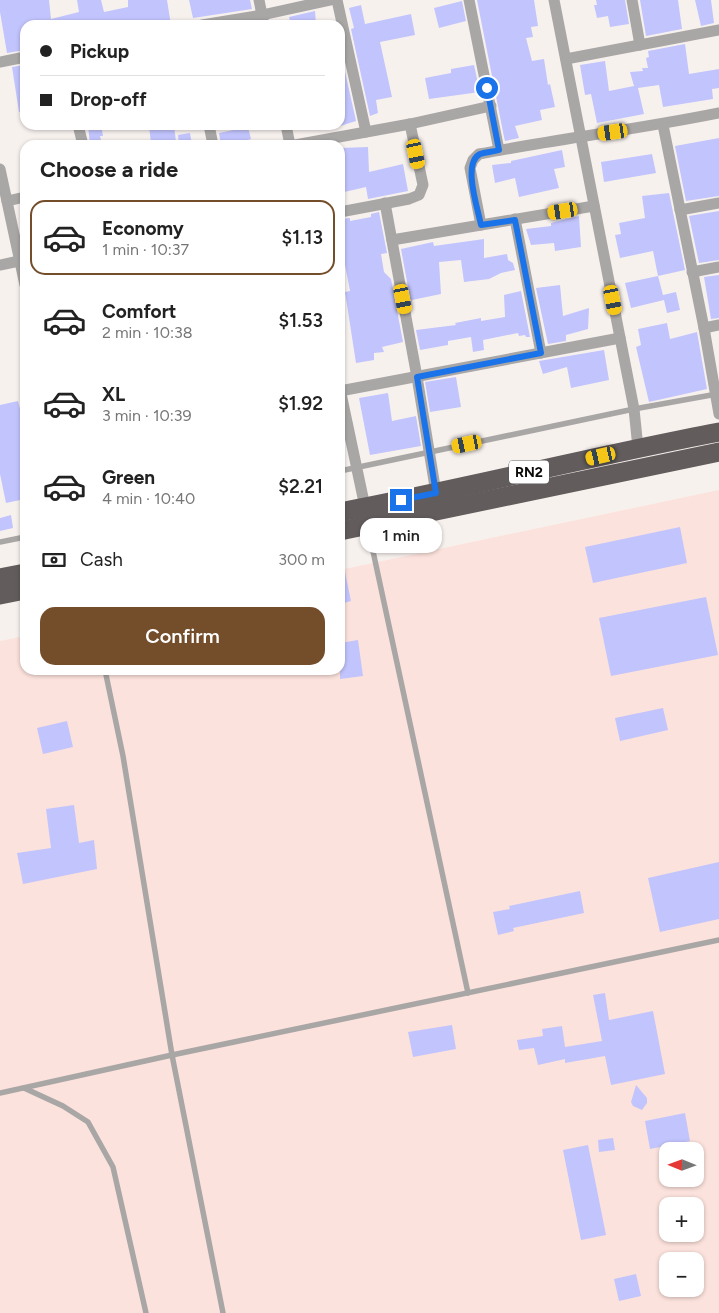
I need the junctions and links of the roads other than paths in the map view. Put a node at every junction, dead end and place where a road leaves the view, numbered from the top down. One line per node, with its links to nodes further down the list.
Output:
1 (259, 0): 7 (street)
2 (331, 0): 7 (street)
3 (338, 0): 8 (street)
4 (469, 0): 15 (street)
5 (554, 0): 13 (street)
6 (632, 0): 11 (street)
7 (263, 20)
8 (342, 20)
9 (719, 30): 11 (street)
10 (345, 33): 19 (street)
11 (640, 45): 13 (street)
12 (20, 58): 14 (street)
13 (566, 60): 20 (street)
14 (0, 62)
15 (491, 106): 17 (street); 22 (street)
16 (719, 113): 18 (street)
17 (410, 124): 19 (street); 26 (street)
18 (663, 125): 20 (street); 29 (street)
19 (366, 132): 21 (street)
20 (580, 137): 22 (street); 28 (street)
21 (322, 140)
22 (499, 150): 32 (street)
23 (0, 169): 25 (street)
24 (20, 198): 25 (street)
25 (7, 200): 34 (street)
26 (385, 203): 30 (street); 33 (street)
27 (719, 203): 29 (street)
28 (594, 206): 31 (street); 41 (street)
29 (680, 210): 38 (street)
30 (345, 211)
31 (515, 220): 32 (street); 42 (street)
32 (481, 225): 33 (street)
33 (392, 240): 43 (street)
34 (19, 261): 35 (street); 36 (street)
35 (0, 264)
36 (20, 264)
37 (719, 267): 38 (street)
38 (692, 272): 40 (street)
39 (719, 325): 40 (street)
40 (704, 328): 45 (street)
41 (620, 338): 42 (street); 46 (street)
42 (541, 353): 43 (street)
43 (417, 377): 44 (street); 51 (street)
44 (345, 389)
45 (717, 394): 46 (lane); 48 (street)
46 (634, 409): 50 (street); 51 (lane)
47 (345, 414): 53 (street)
48 (719, 414)
49 (719, 432): 50 (highway, RN2)
50 (638, 448): 55 (highway, RN2)
51 (430, 452): 53 (lane); 55 (street)
52 (719, 452): 57 (highway, RN2)
53 (356, 467): 54 (lane); 57 (street)
54 (345, 470)
55 (436, 493): 57 (highway, RN2)
56 (345, 513): 57 (highway, RN2)
57 (366, 516): 58 (highway, RN2); 67 (lane)
58 (345, 528)
59 (20, 538): 60 (lane)
60 (0, 542)
61 (20, 574): 62 (highway)
62 (0, 578)
63 (20, 591): 64 (highway)
64 (0, 595)
65 (106, 675): 68 (lane)
66 (719, 940): 67 (lane)
67 (468, 993): 68 (lane)
68 (172, 1055): 69 (lane); 72 (lane)
69 (24, 1088): 70 (lane); 71 (lane)
70 (0, 1093)
71 (146, 1313)
72 (223, 1313)

